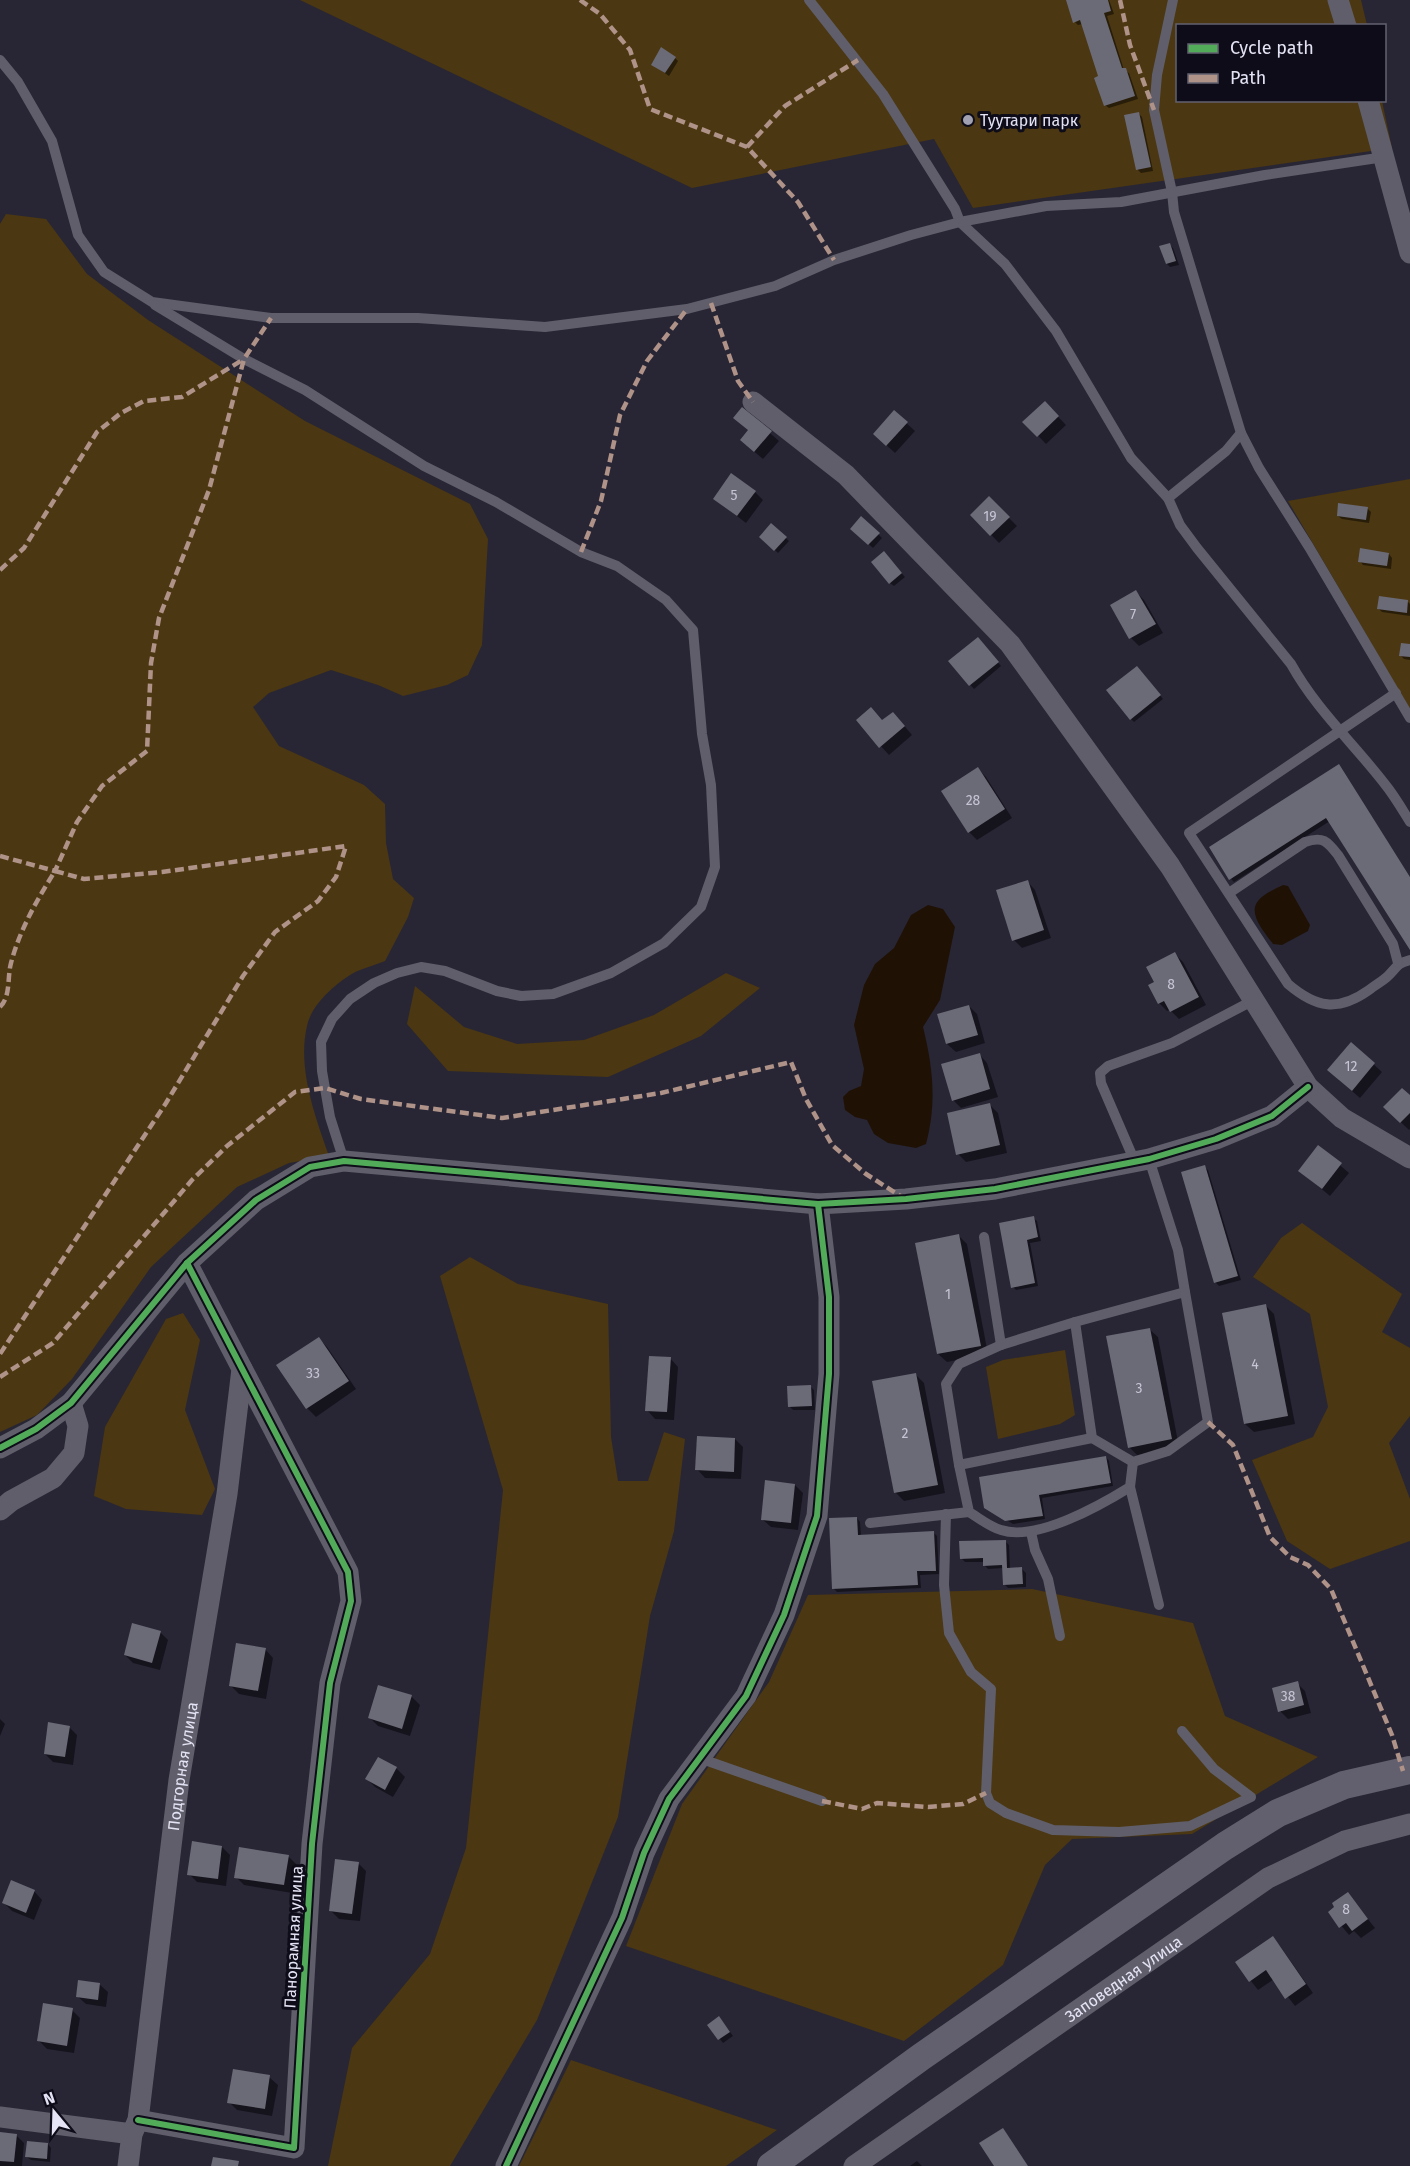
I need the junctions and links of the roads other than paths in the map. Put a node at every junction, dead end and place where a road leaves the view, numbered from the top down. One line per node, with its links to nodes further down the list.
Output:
1 (809, 0): 9 (lane)
2 (1173, 0): 8 (lane)
3 (1338, 0): 4 (street)
4 (1345, 24)
5 (0, 60): 11 (lane)
6 (1369, 102): 7 (street)
7 (1384, 157): 8 (lane); 10 (street)
8 (1172, 192): 9 (lane); 13 (lane)
9 (960, 222): 11 (lane); 14 (lane)
10 (1410, 254)
11 (152, 302): 26 (lane)
12 (753, 402): 22 (street)
13 (1241, 433): 14 (lane); 15 (lane)
14 (1168, 498): 17 (lane)
15 (1396, 693): 16 (lane); 17 (lane)
16 (1410, 718)
17 (1340, 732): 18 (lane); 19 (lane)
18 (1410, 822)
19 (1229, 893): 21 (lane); 21 (lane)
20 (1410, 960): 21 (lane)
21 (1398, 963)
22 (1254, 1000): 23 (street); 25 (lane)
23 (1308, 1087): 24 (street); 25 (street)
24 (1410, 1158)
25 (1142, 1160): 27 (street); 30 (lane)
26 (344, 1161): 27 (street); 29 (street)
27 (818, 1204): 48 (street)
28 (984, 1237): 32 (lane)
29 (188, 1263): 33 (street); 34 (street)
30 (1185, 1292): 31 (lane); 37 (lane)
31 (1075, 1322): 32 (lane); 35 (lane)
32 (1001, 1346): 38 (lane)
33 (242, 1369): 53 (street, Подгорная улица); 53 (street, Панорамная улица)
34 (71, 1403): 36 (street); 40 (street)
35 (1092, 1438): 37 (lane); 38 (lane)
36 (0, 1448)
37 (1133, 1462): 39 (lane)
38 (959, 1465): 41 (lane)
39 (1130, 1487): 44 (lane); 45 (lane)
40 (0, 1510)
41 (969, 1512): 42 (lane); 44 (lane)
42 (946, 1514): 43 (lane); 47 (lane)
43 (870, 1523)
44 (1031, 1532): 46 (lane)
45 (1159, 1605)
46 (1060, 1636)
47 (1182, 1731)
48 (699, 1758): 50 (lane); 55 (street)
49 (1410, 1770): 56 (street)
50 (822, 1801)
51 (1410, 1824): 57 (street, Заповедная улица)
52 (0, 2117): 53 (street)
53 (135, 2127): 54 (street, Подгорная улица)
54 (128, 2166)
55 (506, 2166)
56 (771, 2166)
57 (854, 2166)

